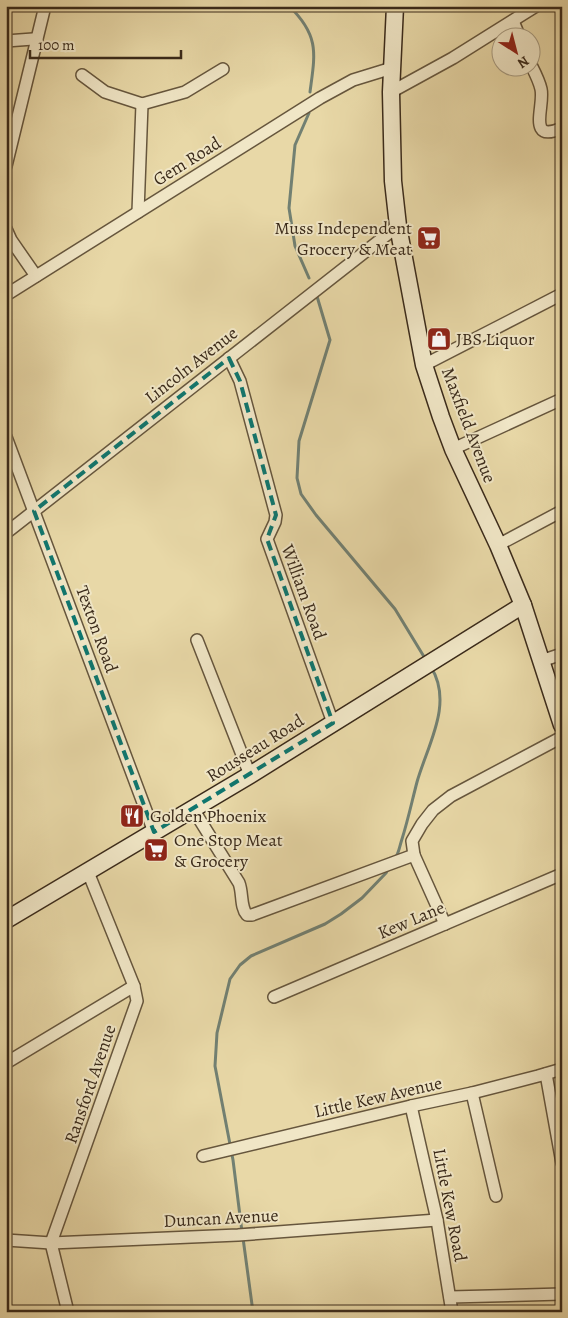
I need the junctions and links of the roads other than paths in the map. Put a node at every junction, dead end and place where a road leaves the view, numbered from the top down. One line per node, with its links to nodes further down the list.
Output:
1 (45, 6): 6 (street)
2 (395, 6): 8 (main road, Maxfield Avenue)
3 (536, 6): 4 (street)
4 (513, 21): 5 (street); 12 (street)
5 (516, 28)
6 (38, 40): 7 (street); 15 (street)
7 (6, 41)
8 (392, 68): 12 (main road, Maxfield Avenue); 16 (street, Gem Road)
9 (223, 69): 13 (street)
10 (82, 76): 13 (street)
11 (536, 78): 14 (street)
12 (391, 92): 17 (main road, Maxfield Avenue)
13 (142, 104): 16 (street)
14 (562, 128)
15 (6, 166)
16 (138, 212): 19 (street, Gem Road)
17 (398, 226): 22 (street, Lincoln Avenue); 23 (main road, Maxfield Avenue)
18 (6, 229): 19 (street)
19 (36, 276): 20 (street, Gem Road)
20 (6, 294)
21 (562, 294): 23 (street)
22 (229, 358): 27 (street, Lincoln Avenue); 35 (street, William Road)
23 (424, 365): 26 (main road, Maxfield Avenue)
24 (562, 399): 26 (street)
25 (6, 438): 27 (street, Texton Road)
26 (453, 449): 30 (main road, Maxfield Avenue)
27 (34, 511): 29 (street, Lincoln Avenue); 40 (street, Texton Road)
28 (562, 511): 30 (street)
29 (6, 533)
30 (498, 545): 31 (main road, Maxfield Avenue)
31 (523, 605): 34 (main road, Maxfield Avenue); 35 (main road, Rousseau Road)
32 (197, 640): 38 (street)
33 (562, 654): 34 (street)
34 (541, 661): 36 (main road, Maxfield Avenue)
35 (334, 723): 38 (main road, Rousseau Road)
36 (562, 725)
37 (562, 737): 41 (street)
38 (250, 775): 39 (main road, Rousseau Road)
39 (193, 809): 40 (main road, Rousseau Road); 41 (street)
40 (154, 832): 42 (main road, Rousseau Road)
41 (414, 856): 45 (street)
42 (88, 872): 44 (main road, Rousseau Road); 46 (street, Ransford Avenue)
43 (562, 874): 45 (street, Kew Lane)
44 (6, 920)
45 (445, 924): 47 (street, Kew Lane)
46 (134, 986): 48 (street); 58 (street, Ransford Avenue)
47 (274, 997)
48 (6, 1063)
49 (562, 1069): 50 (street, Little Kew Avenue)
50 (546, 1074): 51 (street, Little Kew Avenue); 54 (street)
51 (472, 1093): 52 (street, Little Kew Avenue); 55 (street)
52 (411, 1106): 53 (street, Little Kew Avenue); 56 (street, Little Kew Road)
53 (202, 1156)
54 (562, 1163)
55 (496, 1196)
56 (437, 1220): 58 (street, Duncan Avenue); 60 (street, Little Kew Road)
57 (6, 1240): 58 (street, Duncan Avenue)
58 (52, 1243): 61 (street)
59 (562, 1294): 60 (street)
60 (450, 1297): 62 (street, Little Kew Road)
61 (68, 1312)
62 (452, 1312)

